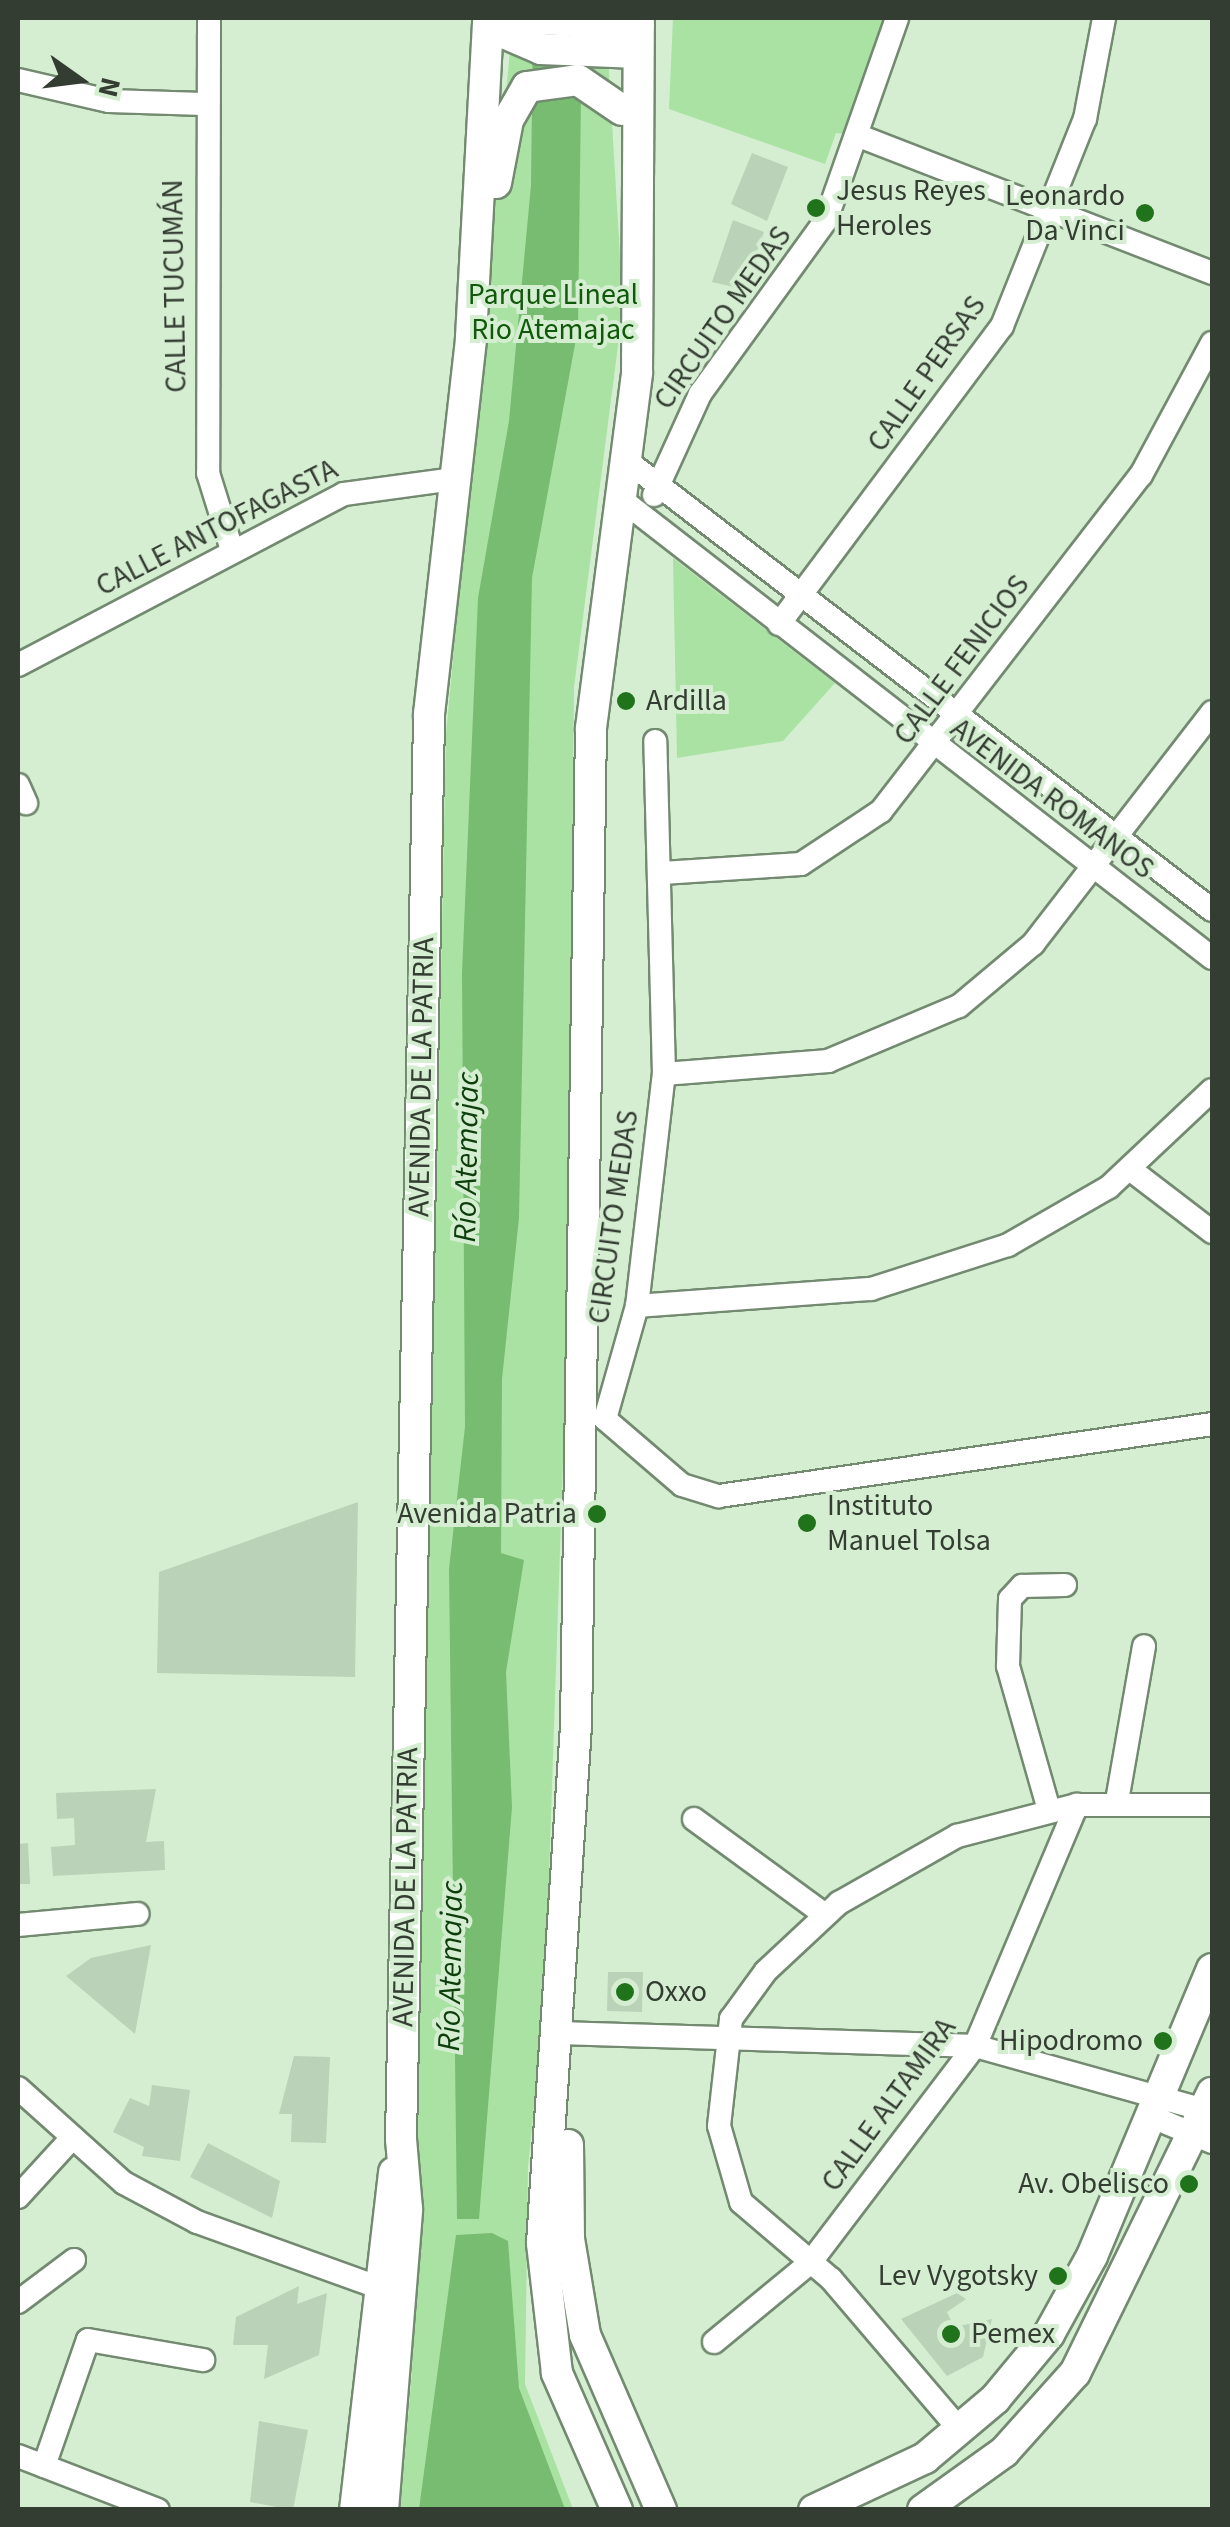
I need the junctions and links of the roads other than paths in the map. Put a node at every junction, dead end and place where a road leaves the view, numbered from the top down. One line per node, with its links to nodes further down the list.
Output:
1 (209, 18): 7 (street, CALLE TUCUMÁN)
2 (898, 18): 9 (street, CIRCUITO MEDAS)
3 (1104, 18): 10 (street, CALLE PERSAS)
4 (504, 22): 5 (main road); 13 (main road, AVENIDA DE LA PATRIA)
5 (626, 36): 8 (main road); 11 (main road)
6 (18, 80): 7 (street)
7 (203, 104): 19 (street, CALLE TUCUMÁN)
8 (622, 110): 11 (main road); 13 (main road)
9 (860, 136): 10 (street); 17 (street, CIRCUITO MEDAS)
10 (1050, 210): 12 (street); 20 (street, CALLE PERSAS)
11 (641, 271): 15 (main road)
12 (1212, 272)
13 (475, 274): 16 (main road, AVENIDA DE LA PATRIA)
14 (1212, 343): 24 (street, CALLE FENICIOS)
15 (627, 461): 17 (street, AVENIDA ROMANOS); 18 (main road)
16 (453, 479): 19 (street, CALLE ANTOFAGASTA); 57 (main road, AVENIDA DE LA PATRIA)
17 (658, 484): 18 (street, CIRCUITO MEDAS); 20 (street, AVENIDA ROMANOS)
18 (633, 509): 21 (street, AVENIDA ROMANOS); 38 (main road)
19 (232, 550): 22 (street, CALLE ANTOFAGASTA)
20 (801, 594): 21 (street, CALLE PERSAS); 24 (street, AVENIDA ROMANOS)
21 (778, 624): 26 (street, AVENIDA ROMANOS)
22 (18, 665)
23 (1212, 712): 27 (street)
24 (958, 714): 26 (street, CALLE FENICIOS); 27 (street, AVENIDA ROMANOS)
25 (656, 740): 29 (street, CIRCUITO MEDAS)
26 (934, 747): 28 (street, AVENIDA ROMANOS); 29 (street, CALLE FENICIOS)
27 (1117, 837): 28 (street); 30 (street, AVENIDA ROMANOS)
28 (1093, 868): 31 (street, AVENIDA ROMANOS); 32 (street)
29 (662, 873): 32 (street, CIRCUITO MEDAS)
30 (1212, 910)
31 (1212, 958)
32 (664, 1074): 36 (street, CIRCUITO MEDAS)
33 (1212, 1090): 34 (street)
34 (1131, 1170): 35 (street); 36 (street)
35 (1212, 1232)
36 (636, 1306): 38 (street, CIRCUITO MEDAS)
37 (1212, 1424): 38 (street)
38 (594, 1427): 50 (main road)
39 (1066, 1585): 44 (street)
40 (1144, 1646): 41 (street)
41 (1117, 1801): 42 (street); 43 (street)
42 (1077, 1805): 44 (street); 52 (street, CALLE ALTAMIRA)
43 (1212, 1805)
44 (1049, 1810): 47 (street)
45 (694, 1819): 47 (street)
46 (137, 1914): 48 (street)
47 (824, 1915): 51 (street)
48 (18, 1925)
49 (1212, 1969): 54 (main road)
50 (562, 2033): 51 (street); 71 (main road); 72 (main road)
51 (724, 2038): 52 (street); 60 (street)
52 (975, 2046): 54 (street); 60 (street, CALLE ALTAMIRA)
53 (18, 2088): 56 (street)
54 (1156, 2104): 55 (street); 65 (main road)
55 (1208, 2118): 74 (main road)
56 (74, 2137): 58 (street); 61 (street)
57 (401, 2140): 61 (main road, AVENIDA DE LA PATRIA); 70 (main road, AVENIDA DE LA PATRIA)
58 (18, 2196)
59 (74, 2260): 62 (street)
60 (810, 2263): 63 (street, CALLE ALTAMIRA); 65 (street)
61 (378, 2288): 69 (main road, AVENIDA DE LA PATRIA)
62 (18, 2302)
63 (714, 2342)
64 (203, 2360): 67 (street)
65 (960, 2430): 73 (main road)
66 (18, 2456): 67 (street)
67 (44, 2466): 68 (street)
68 (158, 2510)
69 (355, 2510)
70 (383, 2510)
71 (617, 2510)
72 (661, 2510)
73 (814, 2510)
74 (923, 2510)

